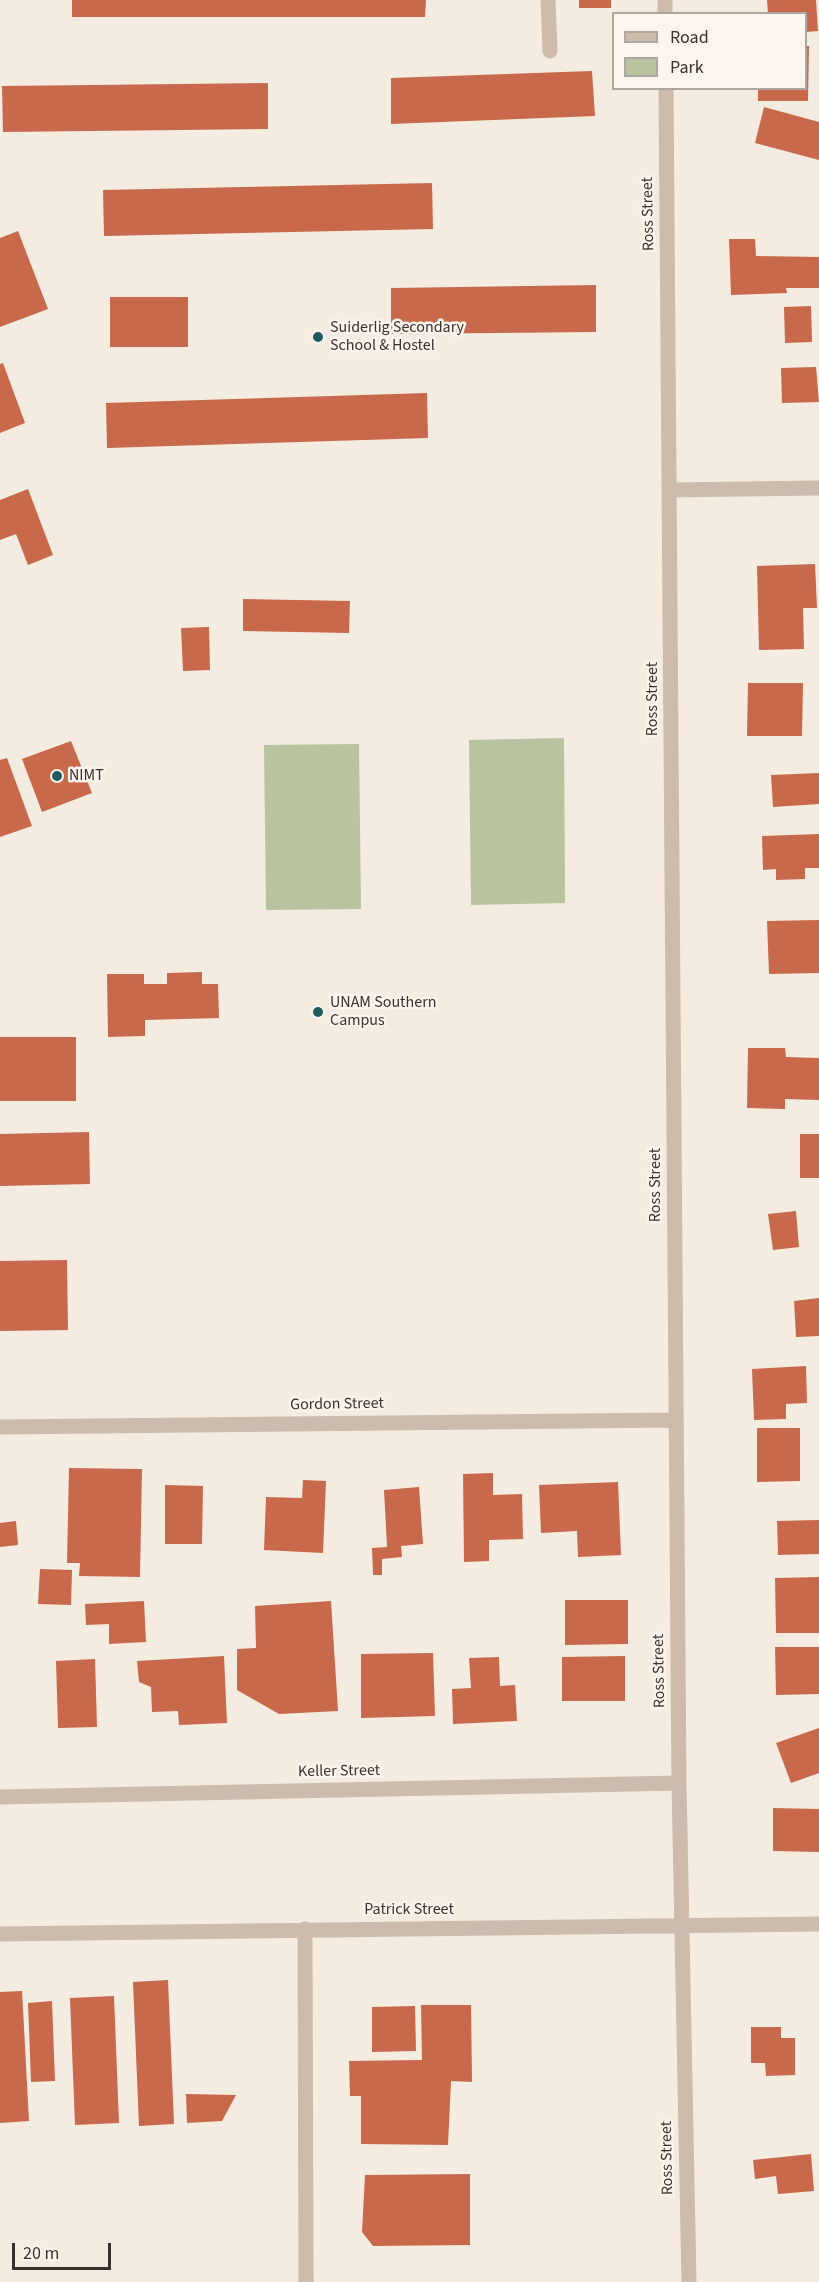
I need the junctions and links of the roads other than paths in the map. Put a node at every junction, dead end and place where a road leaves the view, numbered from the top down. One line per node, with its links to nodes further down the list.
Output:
1 (548, 0): 2 (street)
2 (550, 51)
3 (666, 90): 5 (street, Ross Street)
4 (819, 488): 5 (street)
5 (670, 490): 6 (street, Ross Street)
6 (675, 1420): 7 (street, Gordon Street); 8 (street, Ross Street)
7 (0, 1427)
8 (679, 1783): 9 (street, Keller Street); 11 (street, Ross Street)
9 (0, 1797)
10 (819, 1924): 11 (street, Patrick Street)
11 (681, 1926): 12 (street, Patrick Street); 15 (street, Ross Street)
12 (305, 1929): 13 (street, Patrick Street); 14 (street)
13 (0, 1934)
14 (306, 2282)
15 (689, 2282)

